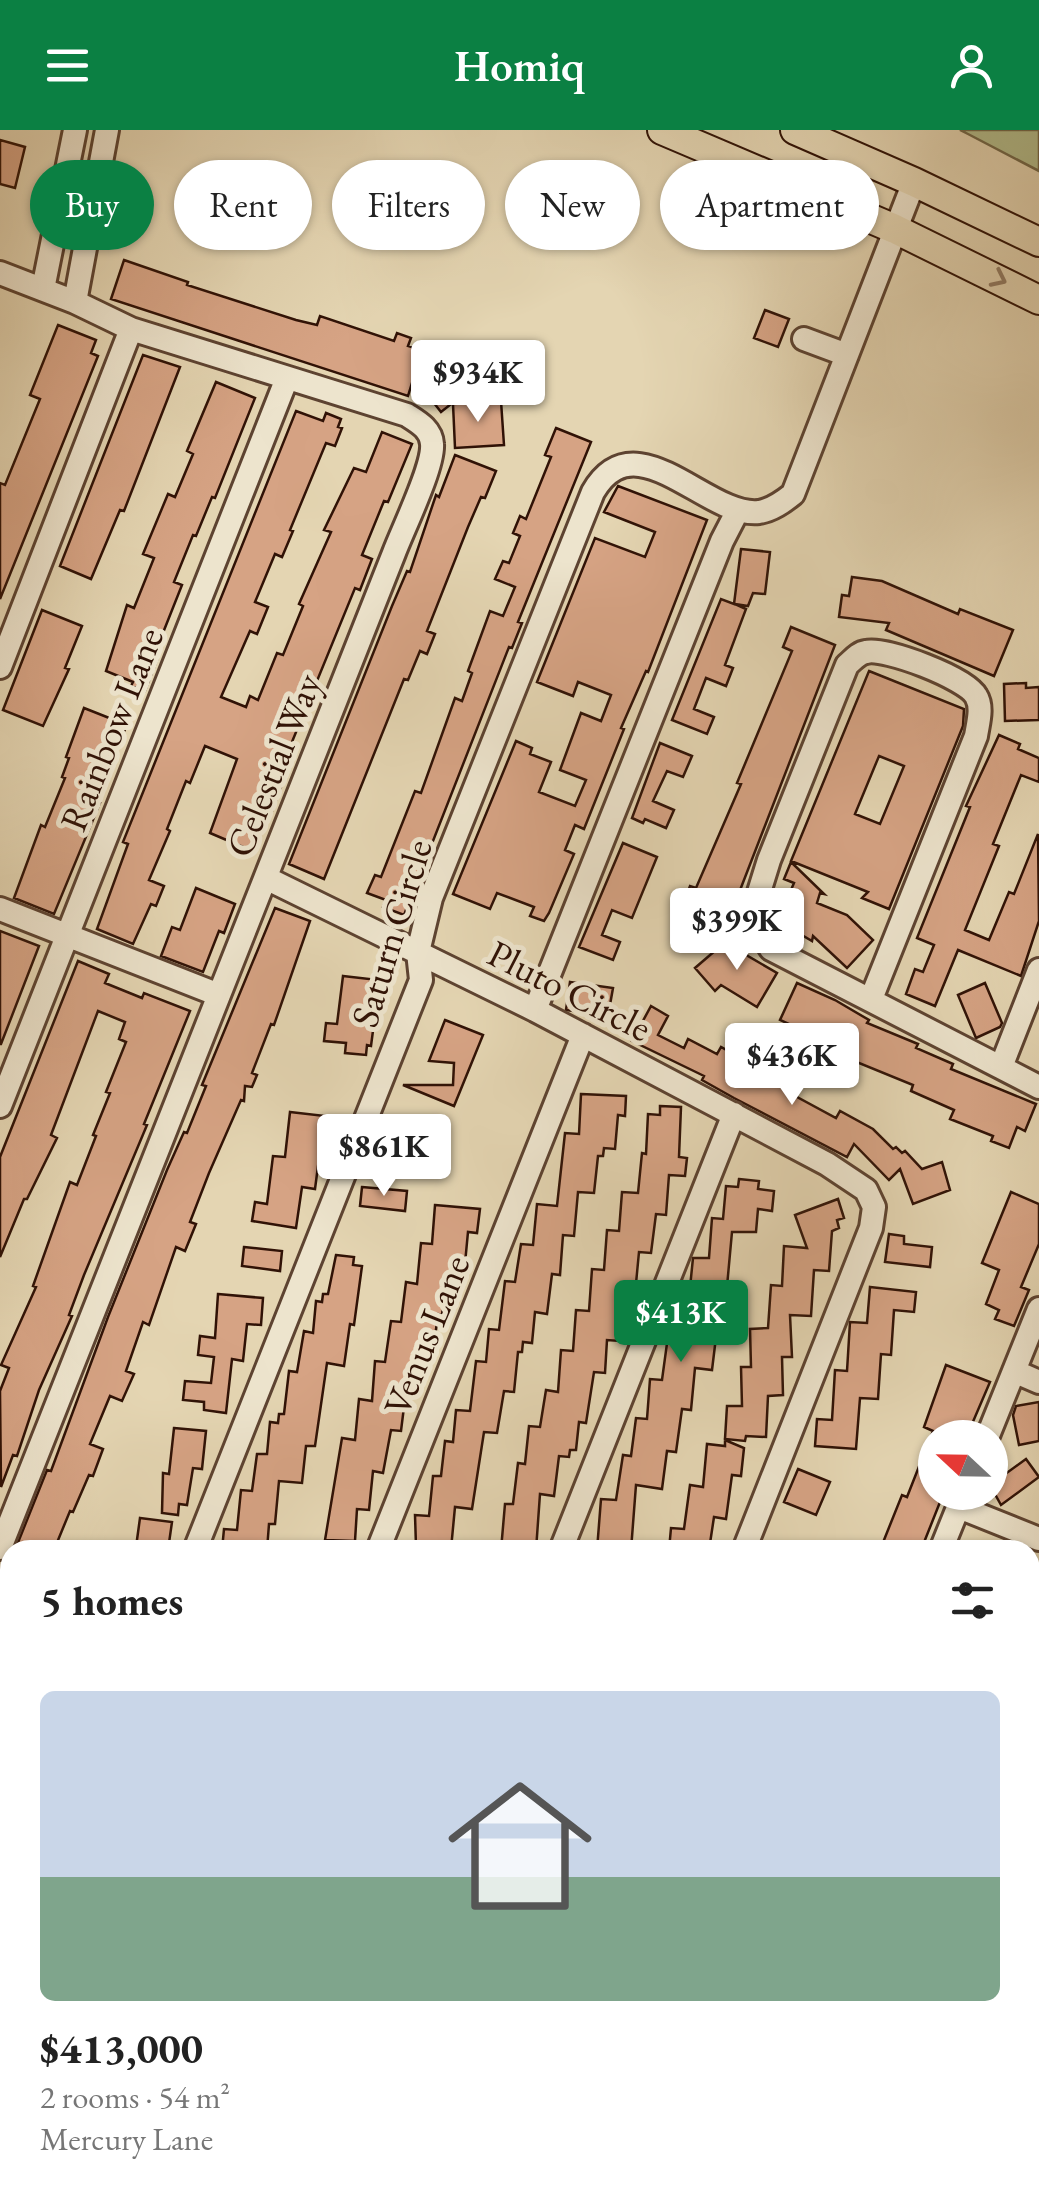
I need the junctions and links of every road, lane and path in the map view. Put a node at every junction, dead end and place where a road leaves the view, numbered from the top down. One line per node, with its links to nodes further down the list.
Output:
1 (107, 130): 11 (street)
2 (662, 130): 6 (main road)
3 (795, 130): 5 (main road)
4 (69, 131): 9 (street)
5 (914, 182): 6 (street); 7 (main road)
6 (895, 229): 10 (main road, one-way to 10); 14 (street)
7 (1039, 242)
8 (0, 275): 9 (street, Celestial Way)
9 (43, 289): 11 (street, Celestial Way)
10 (1039, 300)
11 (75, 302): 12 (street, Celestial Way)
12 (130, 329): 15 (street, Celestial Way); 17 (street)
13 (804, 338): 14 (street)
14 (847, 355): 16 (street)
15 (287, 378): 18 (street, Celestial Way); 20 (street, Rainbow Lane)
16 (738, 510): 21 (street, Saturn Circle); 25 (street)
17 (0, 667)
18 (266, 878): 21 (street, Pluto Circle); 23 (street, Celestial Way)
19 (0, 909): 20 (street)
20 (68, 935): 23 (street); 29 (street, Rainbow Lane)
21 (418, 952): 25 (street, Pluto Circle); 39 (street, Saturn Circle)
22 (1039, 970): 27 (street)
23 (219, 994): 38 (street, Celestial Way)
24 (871, 998): 24 (street); 27 (street)
25 (535, 1010): 26 (street, Pluto Circle)
26 (583, 1035): 30 (street, Pluto Circle); 40 (street, Venus Lane)
27 (1002, 1068): 28 (street)
28 (1039, 1087)
29 (0, 1106)
30 (734, 1114): 41 (street); 42 (street, Pluto Circle)
31 (1039, 1309): 32 (street)
32 (1014, 1372): 33 (street); 34 (street)
33 (1039, 1382)
34 (994, 1420)
35 (958, 1510): 43 (street)
36 (982, 1510): 37 (street)
37 (1039, 1539)
38 (3, 1540)
39 (199, 1540)
40 (382, 1540)
41 (565, 1540)
42 (748, 1540)
43 (945, 1540)

